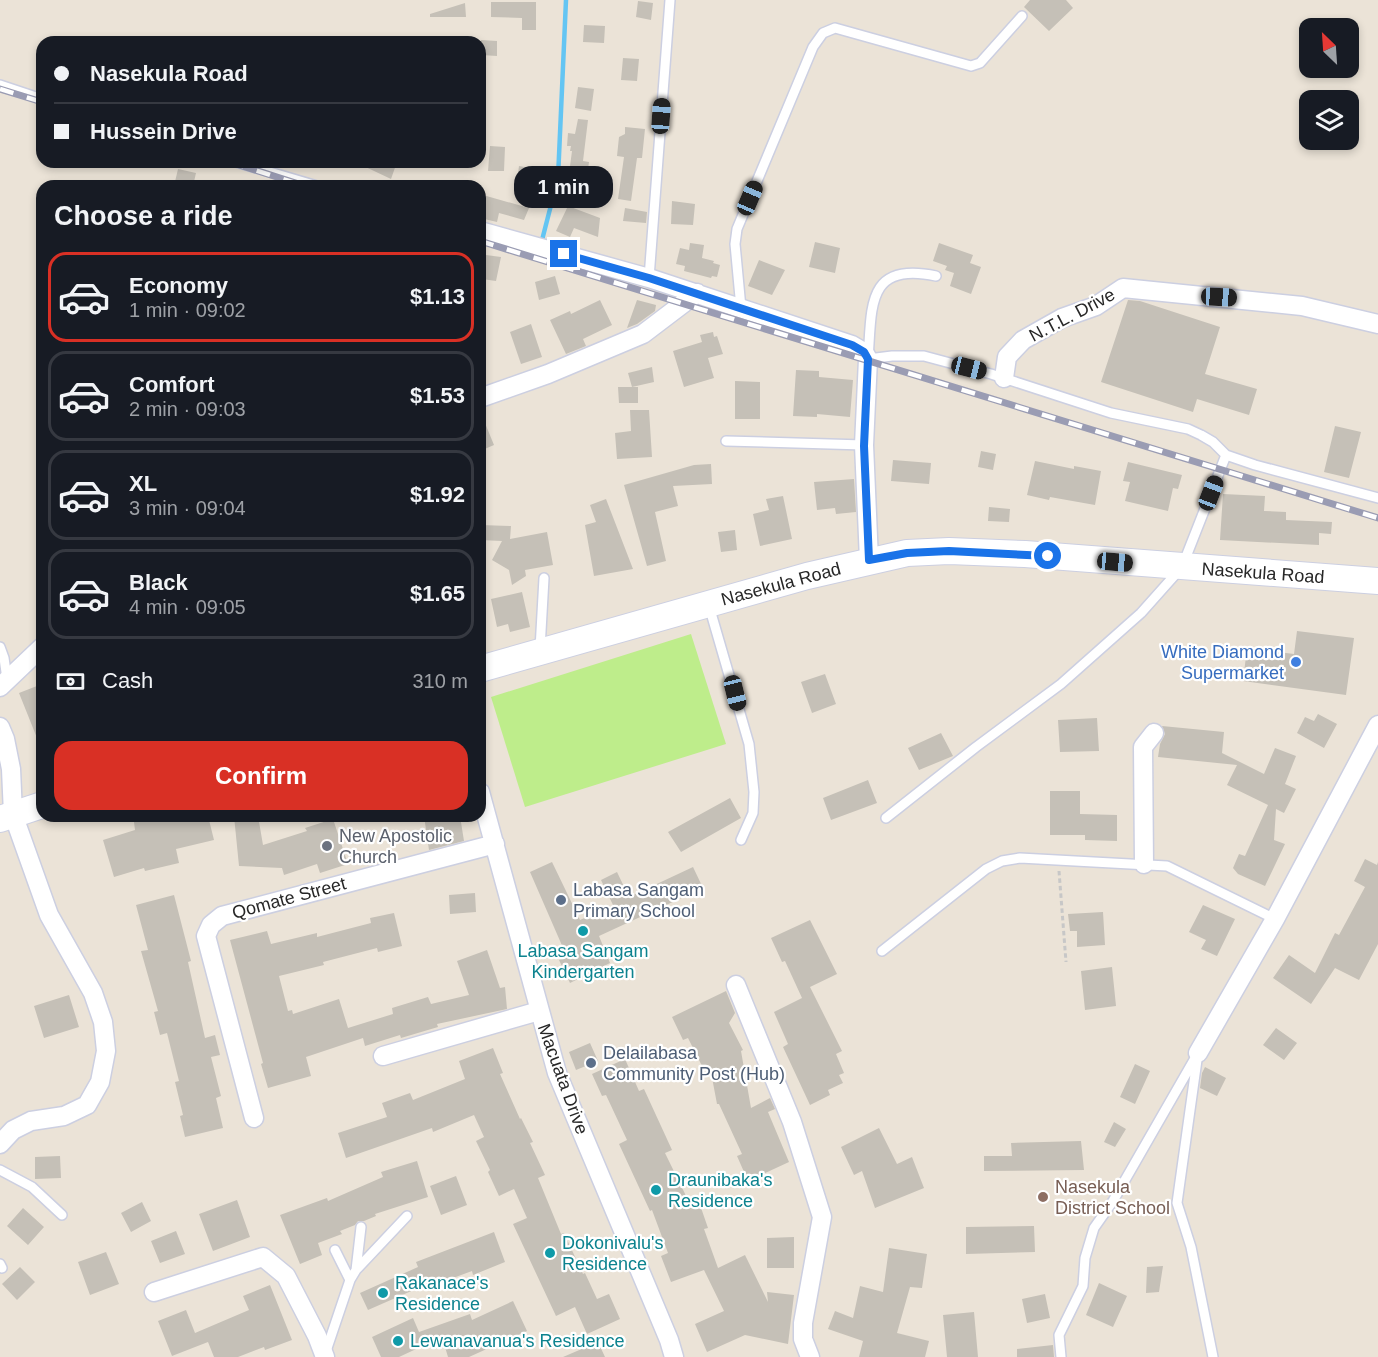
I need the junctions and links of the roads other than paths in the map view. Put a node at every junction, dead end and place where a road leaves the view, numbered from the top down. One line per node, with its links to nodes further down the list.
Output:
1 (670, 0): 9 (lane)
2 (1022, 16): 11 (lane)
3 (0, 85): 4 (lane)
4 (36, 97)
5 (256, 168): 6 (lane)
6 (297, 180)
7 (486, 233): 9 (street)
8 (936, 276): 13 (lane)
9 (649, 278): 10 (street)
10 (697, 294): 11 (street); 15 (street)
11 (741, 308): 13 (street)
12 (1378, 324): 14 (street, N.T.L. Drive)
13 (868, 359): 14 (lane); 17 (street)
14 (1004, 378): 18 (lane)
15 (486, 396)
16 (726, 441): 17 (lane)
17 (864, 446): 20 (street)
18 (1226, 455): 19 (lane); 21 (lane)
19 (1378, 498)
20 (869, 560): 21 (main road, Nasekula Road); 24 (main road, Nasekula Road)
21 (1182, 567): 23 (main road, Nasekula Road); 36 (lane)
22 (544, 578): 26 (lane)
23 (1378, 581)
24 (708, 603): 26 (main road, Nasekula Road); 37 (lane)
25 (0, 647): 29 (lane)
26 (540, 651): 28 (main road, Nasekula Road)
27 (36, 653): 29 (street)
28 (486, 667)
29 (4, 683)
30 (1378, 725): 40 (street)
31 (0, 727): 35 (street)
32 (1154, 733): 39 (street)
33 (36, 807): 35 (main road)
34 (486, 813): 38 (street, Macuata Drive)
35 (6, 816): 47 (street)
36 (886, 818)
37 (741, 840)
38 (495, 844): 43 (street, Macuata Drive); 46 (street, Qomate Street)
39 (1144, 864): 40 (lane); 41 (lane)
40 (1275, 919): 44 (street)
41 (882, 951)
42 (736, 985): 58 (street)
43 (539, 1011): 45 (street); 57 (street, Macuata Drive)
44 (1198, 1053): 59 (lane); 60 (lane)
45 (383, 1056)
46 (254, 1118)
47 (0, 1144)
48 (0, 1170): 49 (lane)
49 (62, 1215)
50 (406, 1216): 53 (lane)
51 (361, 1227): 53 (lane)
52 (335, 1250): 54 (lane)
53 (356, 1270): 54 (lane)
54 (350, 1280): 56 (lane)
55 (154, 1292): 56 (street)
56 (325, 1356)
57 (674, 1357)
58 (810, 1357)
59 (1061, 1357)
60 (1213, 1357)

